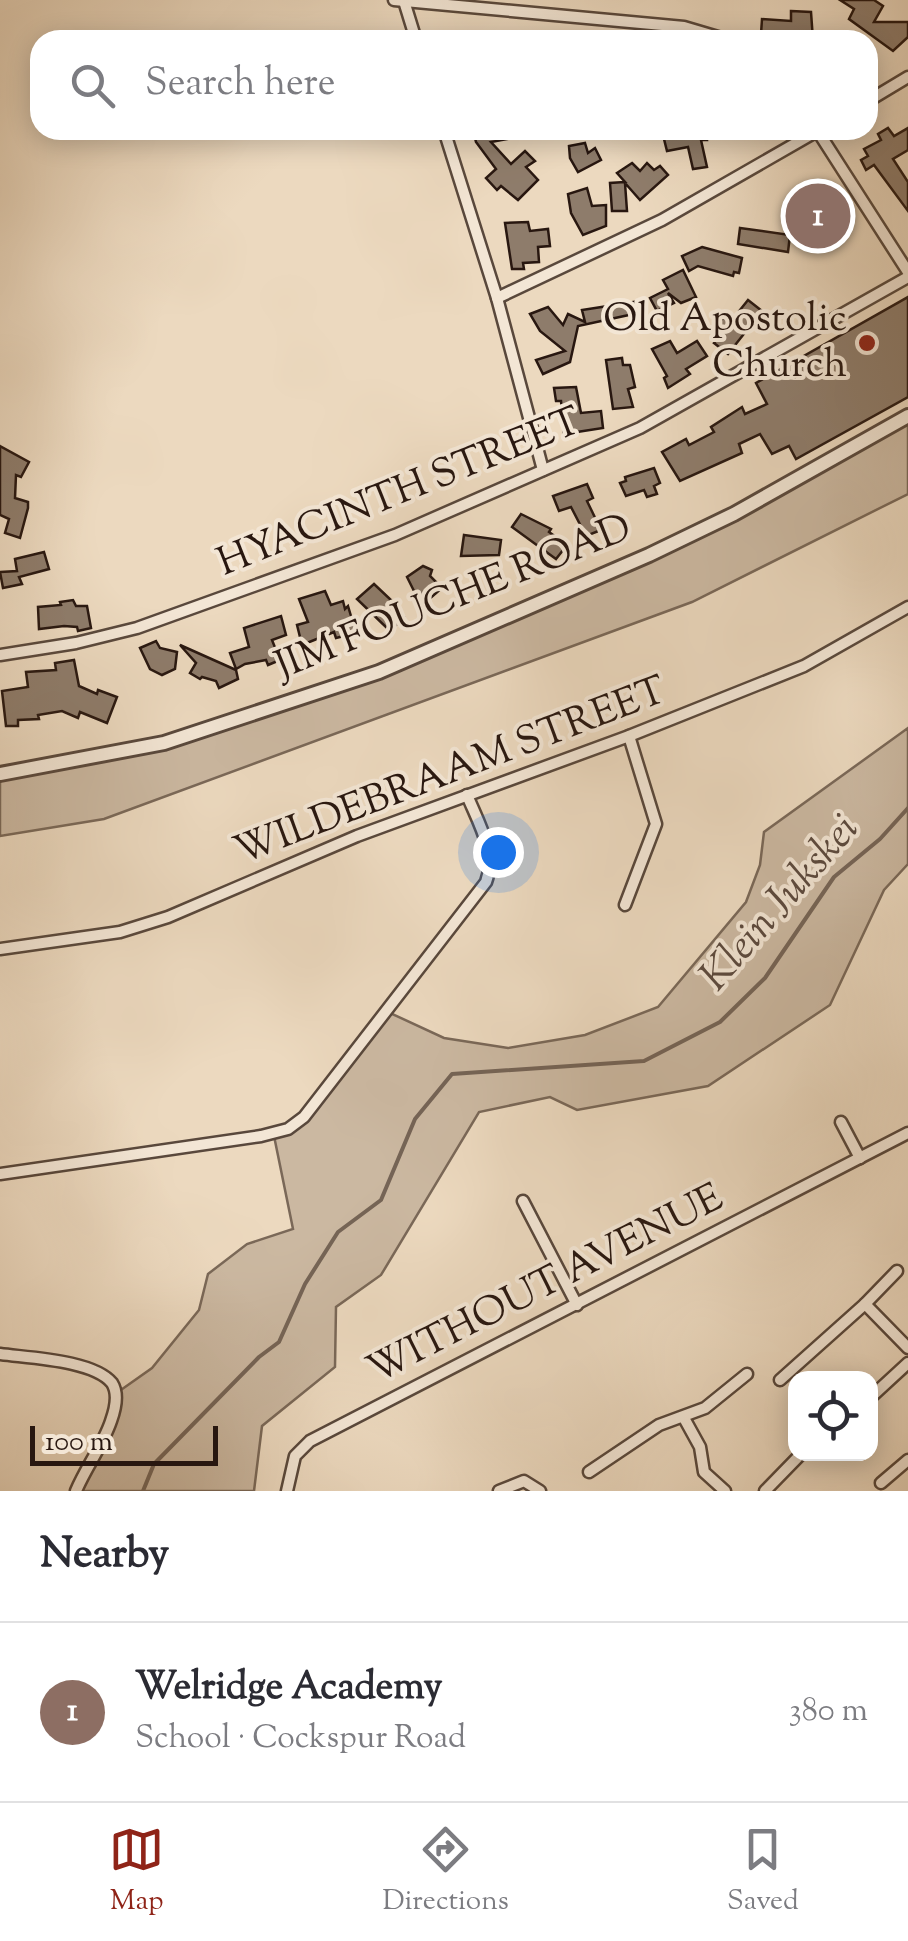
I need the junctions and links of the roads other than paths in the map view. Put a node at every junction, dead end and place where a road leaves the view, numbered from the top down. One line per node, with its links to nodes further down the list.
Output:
1 (394, 0): 2 (street)
2 (404, 1): 3 (street); 4 (street)
3 (413, 30)
4 (694, 30)
5 (908, 77): 6 (street)
6 (878, 95)
7 (447, 140): 11 (street)
8 (801, 140): 11 (street)
9 (824, 140): 10 (street)
10 (908, 275): 13 (street, HYACINTH STREET)
11 (497, 298): 13 (street)
12 (908, 416): 17 (street, JIM FOUCHE ROAD)
13 (543, 470): 15 (street, HYACINTH STREET)
14 (908, 607): 16 (street, WILDEBRAAM STREET)
15 (0, 655)
16 (629, 736): 18 (street, WILDEBRAAM STREET); 19 (street)
17 (0, 774)
18 (467, 795): 20 (street, WILDEBRAAM STREET); 24 (street)
19 (626, 905)
20 (0, 949)
21 (841, 1122): 23 (street)
22 (908, 1134): 23 (street, WITHOUT AVENUE)
23 (860, 1158): 28 (street, WITHOUT AVENUE)
24 (0, 1174)
25 (523, 1201): 28 (street)
26 (896, 1271): 27 (street)
27 (865, 1304): 29 (street); 33 (street)
28 (577, 1305): 41 (street, WITHOUT AVENUE)
29 (908, 1348)
30 (0, 1354): 40 (street)
31 (908, 1363): 34 (street)
32 (747, 1374): 35 (street)
33 (780, 1380)
34 (878, 1391)
35 (684, 1418): 38 (street); 44 (street)
36 (908, 1460): 39 (street)
37 (794, 1461): 45 (street)
38 (589, 1472)
39 (882, 1483)
40 (76, 1491)
41 (287, 1491)
42 (498, 1491): 43 (street)
43 (540, 1491)
44 (724, 1491)
45 (765, 1491)

